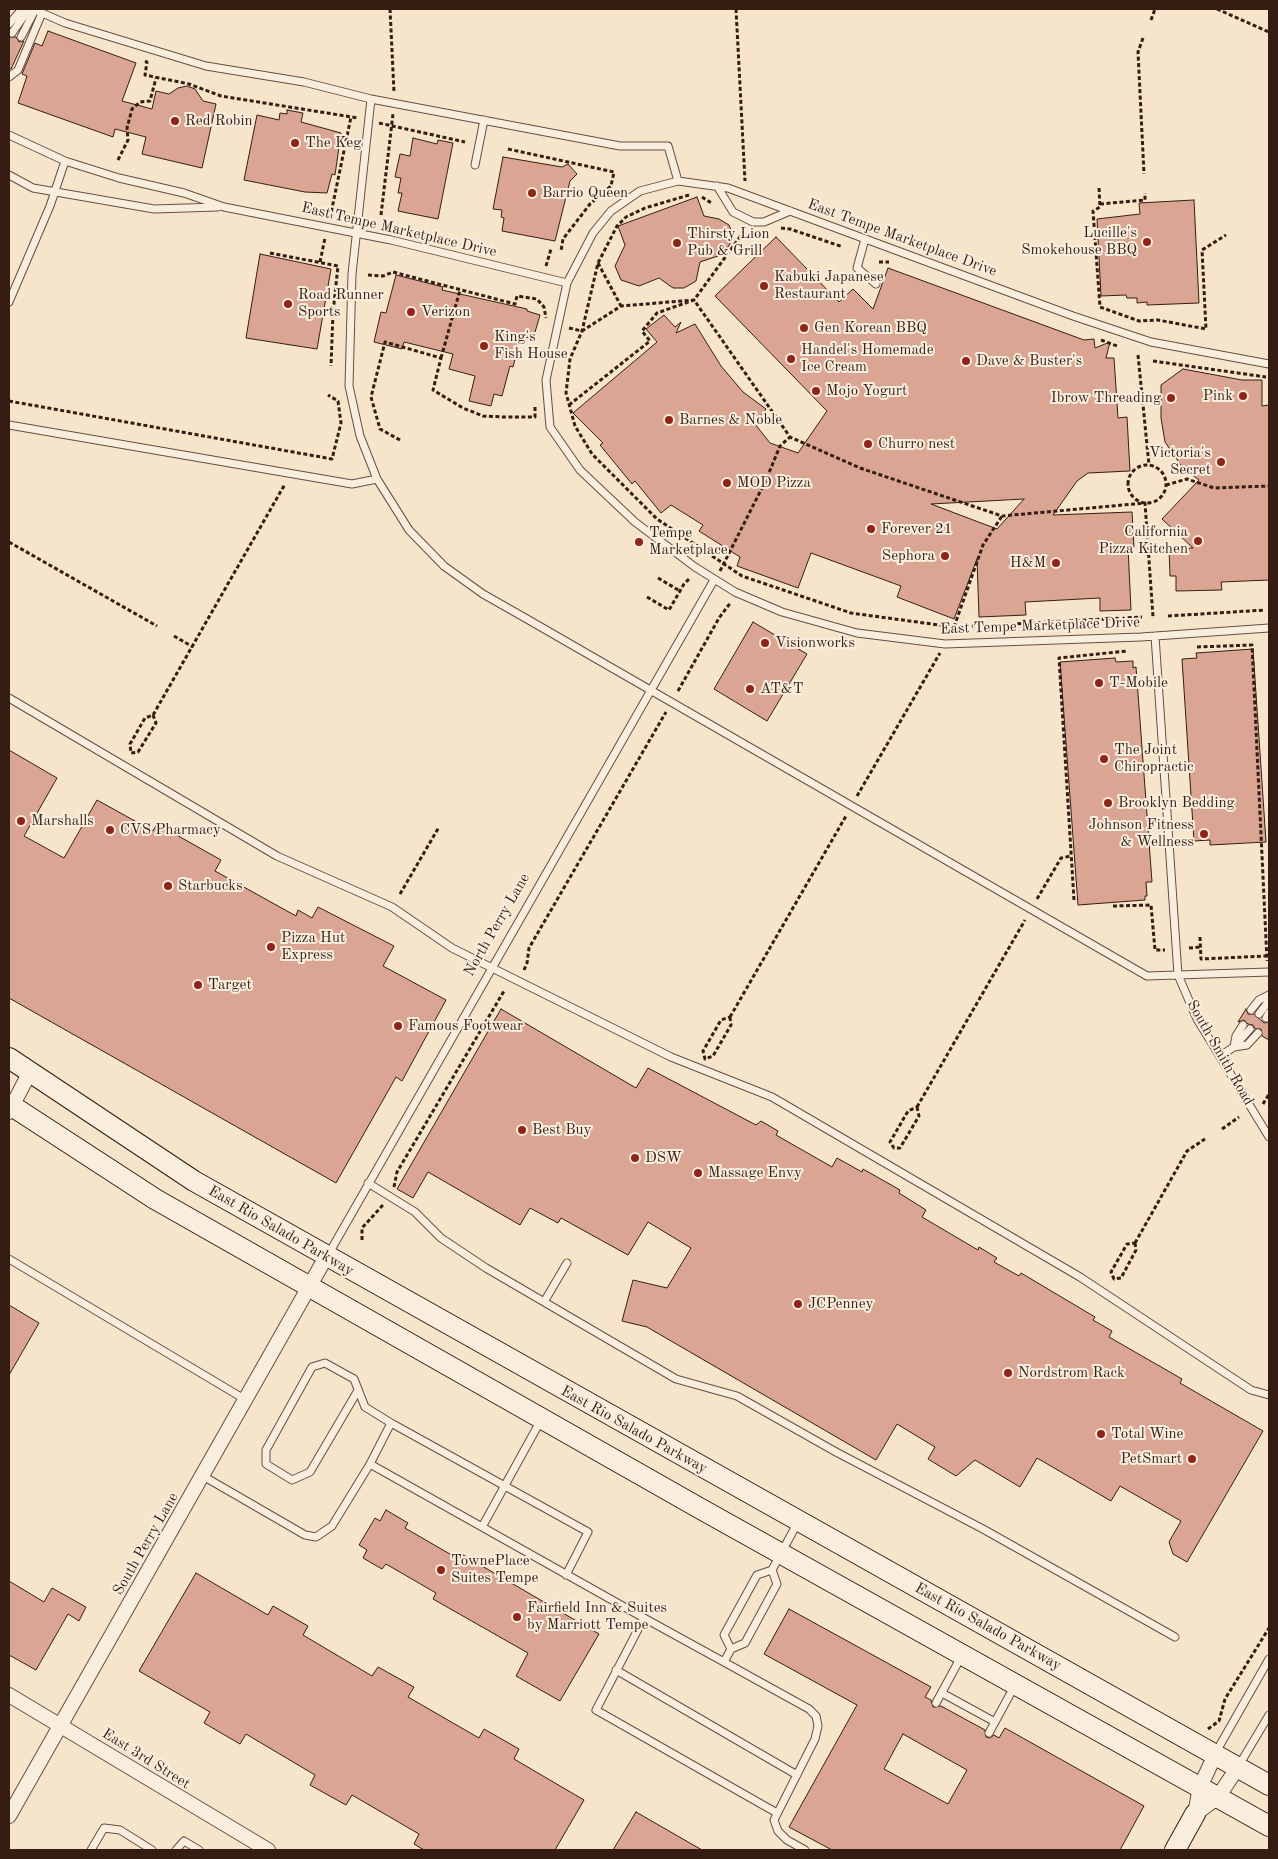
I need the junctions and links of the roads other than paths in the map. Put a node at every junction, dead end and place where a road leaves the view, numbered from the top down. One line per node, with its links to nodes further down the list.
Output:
1 (22, 9): 3 (lane)
2 (35, 10): 4 (lane); 5 (lane); 6 (lane); 7 (lane)
3 (9, 24)
4 (12, 33)
5 (21, 37)
6 (9, 77)
7 (371, 99): 8 (lane); 18 (lane)
8 (484, 120): 11 (lane); 13 (lane)
9 (9, 135): 10 (lane, East Tempe Marketplace Drive)
10 (65, 161): 15 (lane); 16 (lane, East Tempe Marketplace Drive)
11 (475, 165)
12 (9, 176): 15 (lane, East Tempe Marketplace Drive)
13 (678, 182): 14 (lane, East Tempe Marketplace Drive); 20 (lane, East Tempe Marketplace Drive)
14 (716, 186): 17 (lane, East Tempe Marketplace Drive); 17 (lane)
15 (56, 192): 16 (lane, East Tempe Marketplace Drive); 22 (lane)
16 (224, 207): 18 (lane, East Tempe Marketplace Drive)
17 (790, 211): 19 (lane, East Tempe Marketplace Drive)
18 (357, 234): 20 (lane, East Tempe Marketplace Drive); 25 (lane)
19 (865, 239): 21 (lane); 23 (lane, East Tempe Marketplace Drive)
20 (567, 283): 26 (lane, East Tempe Marketplace Drive)
21 (876, 284)
22 (9, 302)
23 (1269, 364)
24 (9, 425): 25 (lane)
25 (377, 479): 29 (lane)
26 (714, 580): 28 (lane, East Tempe Marketplace Drive); 29 (lane, North Perry Lane)
27 (1269, 628): 28 (lane, East Tempe Marketplace Drive)
28 (1155, 636): 33 (lane, South Smith Road)
29 (652, 689): 31 (lane, North Perry Lane); 33 (lane)
30 (9, 698): 31 (lane)
31 (492, 966): 47 (lane, North Perry Lane); 54 (lane)
32 (1269, 972): 33 (lane)
33 (1178, 975): 42 (lane, South Smith Road)
34 (1269, 995): 36 (lane)
35 (1269, 1001): 37 (lane)
36 (1251, 1010)
37 (1259, 1014)
38 (1243, 1025): 41 (lane)
39 (1250, 1029): 41 (lane)
40 (1258, 1033): 41 (lane)
41 (1234, 1047): 42 (lane)
42 (1220, 1056): 46 (lane, South Smith Road)
43 (9, 1058): 44 (main road, East Rio Salado Parkway)
44 (30, 1072): 45 (street); 48 (main road, East Rio Salado Parkway)
45 (10, 1108): 51 (main road)
46 (1269, 1137)
47 (368, 1183): 48 (lane, North Perry Lane); 52 (lane)
48 (326, 1257): 51 (street, North Perry Lane); 61 (main road, East Rio Salado Parkway)
49 (9, 1259): 55 (lane)
50 (567, 1263): 52 (lane)
51 (310, 1287): 55 (street, South Perry Lane); 56 (main road)
52 (544, 1302): 66 (lane)
53 (357, 1392): 53 (lane); 57 (lane)
54 (1269, 1395)
55 (246, 1400): 59 (street, South Perry Lane)
56 (541, 1418): 60 (lane); 63 (main road)
57 (392, 1423): 58 (lane); 60 (lane)
58 (370, 1464): 59 (lane); 62 (lane)
59 (204, 1476): 78 (street, South Perry Lane)
60 (504, 1486): 62 (lane); 64 (lane)
61 (798, 1521): 63 (lane); 80 (main road, East Rio Salado Parkway)
62 (482, 1527): 64 (lane)
63 (777, 1562): 67 (lane); 67 (lane); 68 (main road)
64 (566, 1574): 65 (lane)
65 (644, 1618): 70 (lane); 71 (lane)
66 (1175, 1637)
67 (731, 1649): 70 (lane)
68 (963, 1655): 72 (main road); 73 (lane)
69 (1269, 1659): 80 (lane)
70 (724, 1662): 82 (lane)
71 (616, 1670): 82 (lane); 86 (lane)
72 (1015, 1684): 77 (lane); 84 (main road)
73 (942, 1694): 75 (lane); 77 (lane)
74 (9, 1695): 78 (street, East 3rd Street)
75 (936, 1703)
76 (1269, 1715): 81 (lane)
77 (995, 1722): 79 (lane)
78 (60, 1725): 88 (street, South Perry Lane); 94 (street, East 3rd Street)
79 (989, 1733)
80 (1215, 1755): 81 (main road, East Rio Salado Parkway); 84 (street)
81 (1238, 1767): 83 (main road, East Rio Salado Parkway); 85 (street)
82 (797, 1775): 86 (lane)
83 (1269, 1785)
84 (1200, 1787): 85 (main road); 87 (street)
85 (1218, 1797): 87 (street); 89 (main road)
86 (777, 1813): 95 (lane)
87 (1195, 1814): 96 (main road)
88 (9, 1816)
89 (1269, 1826)
90 (91, 1850): 91 (lane)
91 (152, 1850)
92 (176, 1850): 93 (lane)
93 (199, 1850)
94 (268, 1850)
95 (805, 1850)
96 (1175, 1850)

